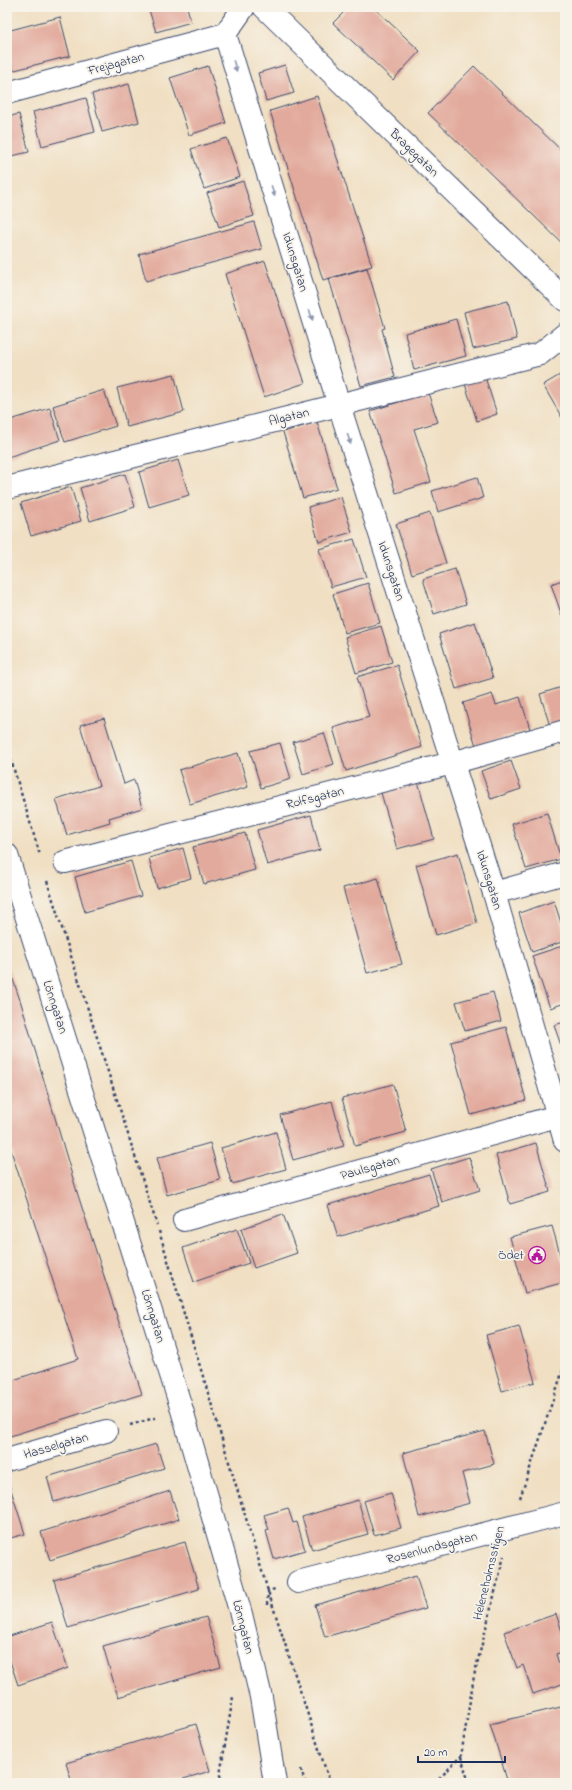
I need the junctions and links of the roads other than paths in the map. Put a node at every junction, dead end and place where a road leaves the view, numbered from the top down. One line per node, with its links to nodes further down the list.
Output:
1 (244, 7): 3 (street)
2 (264, 7): 5 (street, Bragegatan)
3 (225, 34): 4 (street, Frejagatan); 7 (street, Idunsgatan, one-way to 7)
4 (7, 93)
5 (565, 300)
6 (565, 334): 7 (street, Algatan)
7 (339, 405): 8 (street, Algatan); 10 (street, Idunsgatan, one-way to 10)
8 (7, 488)
9 (565, 731): 10 (street, Rolfsgatan)
10 (452, 763): 12 (street, Rolfsgatan); 15 (street, Idunsgatan)
11 (7, 855): 14 (street, Lönngatan)
12 (65, 862)
13 (565, 873): 15 (street)
14 (12, 889): 23 (street, Lönngatan)
15 (494, 893): 16 (street, Idunsgatan)
16 (557, 1116): 17 (street, Idunsgatan); 18 (street, Paulsgatan)
17 (565, 1141)
18 (184, 1220)
19 (106, 1432): 20 (street, Hasselgatan)
20 (7, 1460)
21 (565, 1512): 22 (street, Rosenlundsgatan)
22 (298, 1582)
23 (275, 1783)

